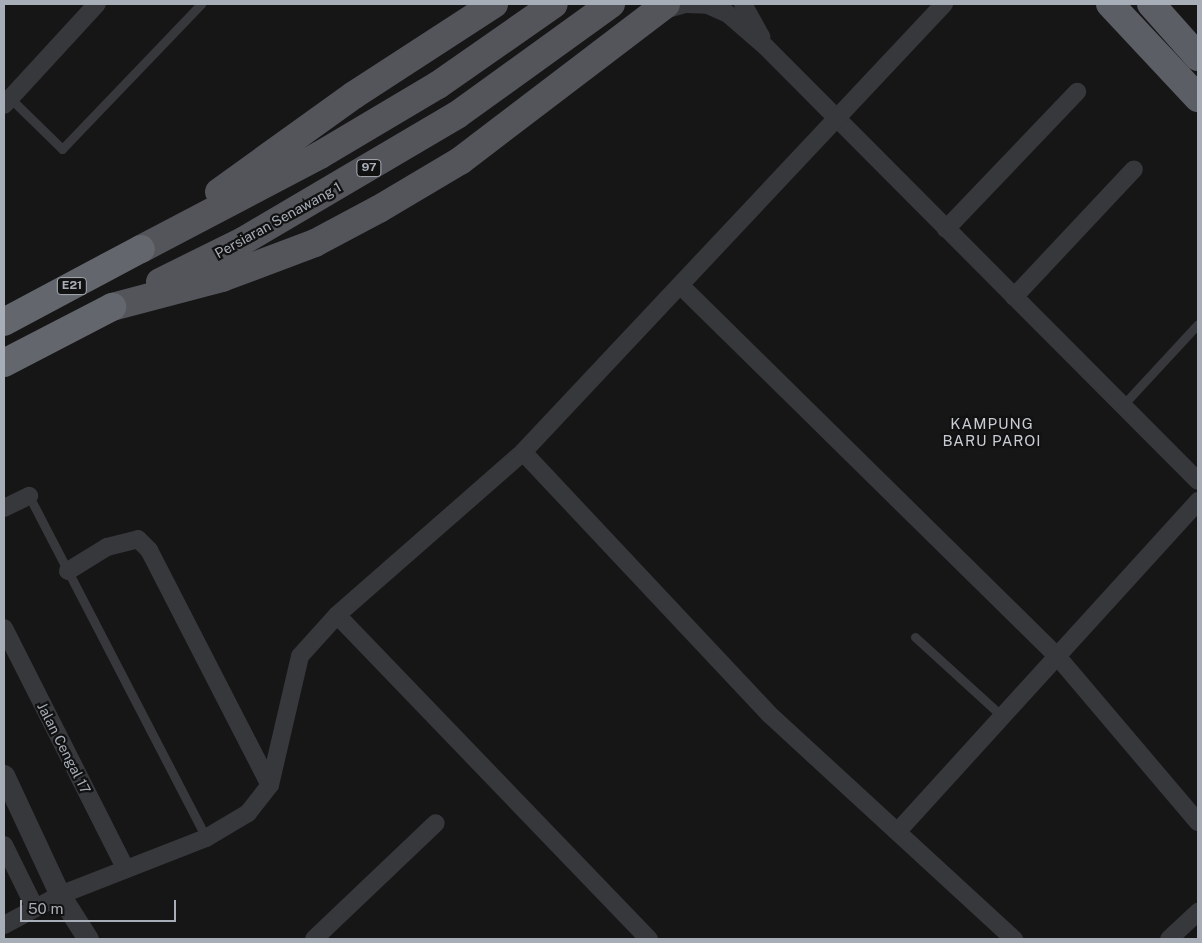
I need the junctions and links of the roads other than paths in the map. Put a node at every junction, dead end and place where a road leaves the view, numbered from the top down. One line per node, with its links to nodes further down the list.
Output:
1 (97, 4): 15 (street)
2 (202, 4): 15 (lane)
3 (494, 4): 19 (main road)
4 (554, 4): 19 (main road)
5 (611, 4): 22 (main road, Persiaran Senawang 1 / 97)
6 (743, 4): 11 (street)
7 (944, 4): 16 (street)
8 (1110, 4): 14 (highway)
9 (1151, 4): 12 (highway)
10 (661, 8): 11 (street); 22 (main road)
11 (766, 47): 16 (street)
12 (1198, 57)
13 (1077, 92): 18 (street)
14 (1198, 98)
15 (7, 102)
16 (835, 119): 18 (street); 20 (street)
17 (1134, 169): 21 (street)
18 (946, 229): 21 (street)
19 (141, 249): 23 (highway, E21)
20 (681, 286): 27 (street); 36 (street)
21 (1014, 297): 26 (street)
22 (112, 307): 25 (highway)
23 (4, 322)
24 (1198, 324): 26 (lane)
25 (4, 363)
26 (1123, 405): 28 (street)
27 (523, 452): 33 (street); 42 (street)
28 (1198, 480)
29 (29, 496): 31 (street); 32 (lane)
30 (1198, 501): 36 (street)
31 (4, 508)
32 (68, 571): 39 (street); 43 (lane)
33 (337, 615): 39 (street); 52 (street)
34 (4, 628): 45 (street, Jalan Cengal 17)
35 (915, 637): 37 (lane)
36 (1057, 656): 37 (street); 40 (street)
37 (1003, 716): 42 (street)
38 (4, 774): 46 (street)
39 (270, 785): 43 (street)
40 (1198, 822)
41 (436, 823): 51 (street)
42 (899, 830): 53 (street)
43 (206, 838): 45 (street)
44 (4, 845): 47 (street)
45 (125, 868): 46 (street)
46 (60, 895): 47 (street); 50 (street)
47 (35, 908): 49 (street)
48 (1198, 912): 54 (street)
49 (4, 925)
50 (88, 939)
51 (314, 939)
52 (649, 939)
53 (1014, 939)
54 (1169, 939)

